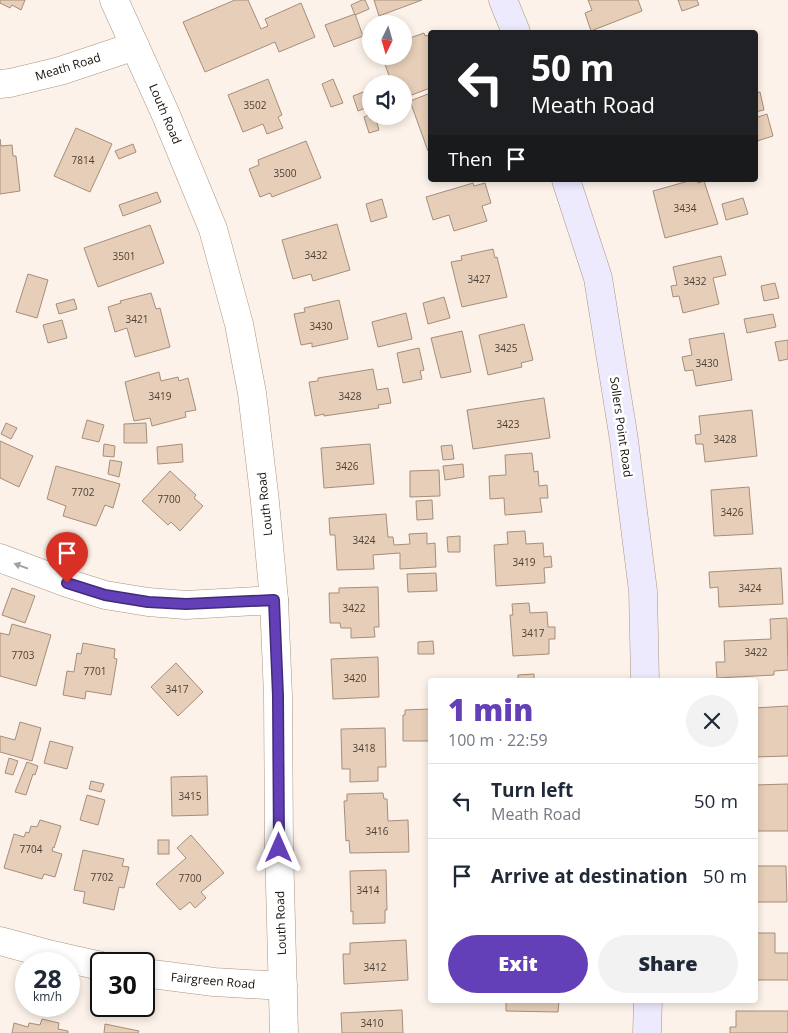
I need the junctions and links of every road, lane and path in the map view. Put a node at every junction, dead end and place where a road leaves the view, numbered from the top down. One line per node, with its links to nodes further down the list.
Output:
1 (114, 0): 4 (street, Louth Road)
2 (503, 0): 3 (main road)
3 (515, 30)
4 (135, 46): 5 (street, Meath Road); 8 (street, Louth Road)
5 (0, 84)
6 (567, 182): 9 (main road, Sollers Point Road)
7 (0, 558): 8 (street, one-way to 7)
8 (274, 600): 13 (street, Louth Road)
9 (645, 678)
10 (0, 941): 11 (street)
11 (90, 964)
12 (155, 974): 13 (street, Fairgreen Road)
13 (283, 986): 15 (street, Louth Road)
14 (648, 1003): 16 (main road)
15 (284, 1033)
16 (648, 1033)

